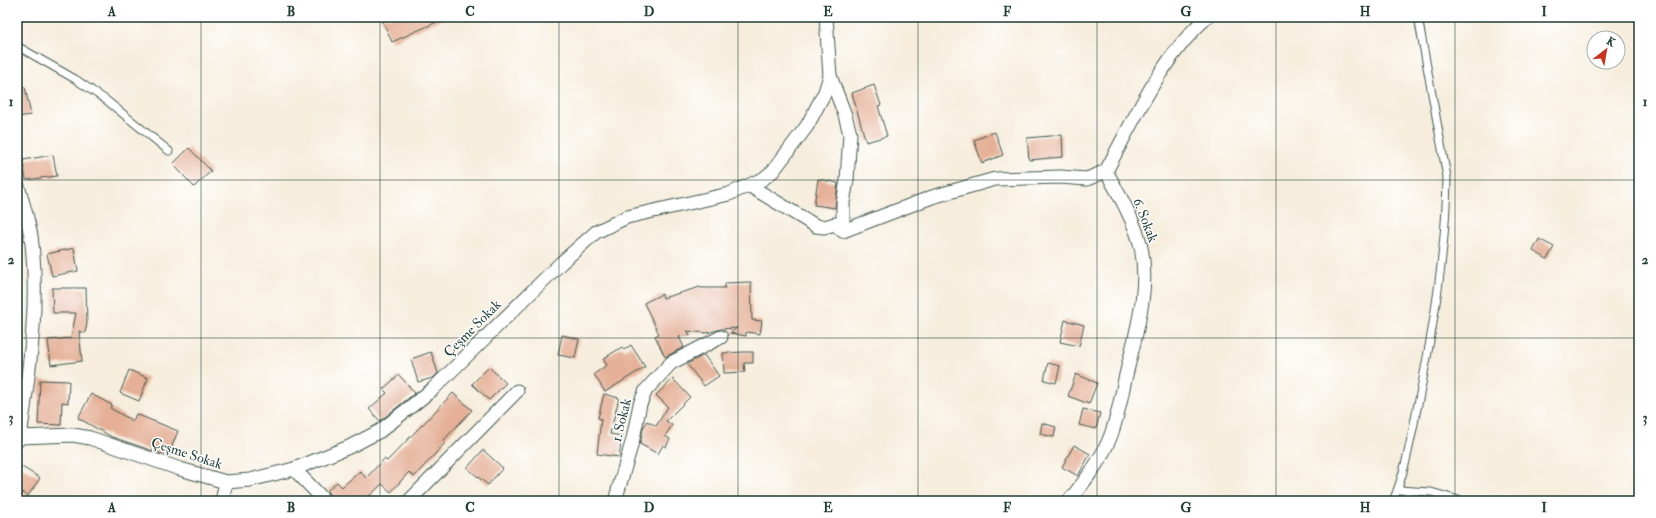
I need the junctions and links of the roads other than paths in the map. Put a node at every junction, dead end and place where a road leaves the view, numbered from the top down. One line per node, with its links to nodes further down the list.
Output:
1 (826, 17): 5 (street, Çeşme Sokak)
2 (1207, 17): 7 (street)
3 (1418, 17): 16 (lane)
4 (17, 46): 6 (lane)
5 (830, 76): 9 (street, Çeşme Sokak); 10 (street)
6 (169, 151)
7 (1106, 171): 10 (street); 21 (street, 6. Sokak)
8 (17, 183): 13 (street)
9 (750, 186): 10 (street); 14 (street, Çeşme Sokak)
10 (843, 231)
11 (721, 337): 20 (street, 1. Sokak)
12 (517, 391): 19 (street)
13 (18, 438): 15 (street, Çeşme Sokak)
14 (294, 469): 15 (street, Çeşme Sokak); 18 (street)
15 (226, 482): 17 (street)
16 (1398, 490): 22 (lane); 23 (lane)
17 (222, 501)
18 (325, 501)
19 (409, 501)
20 (615, 501)
21 (1070, 501)
22 (1393, 501)
23 (1462, 501)

